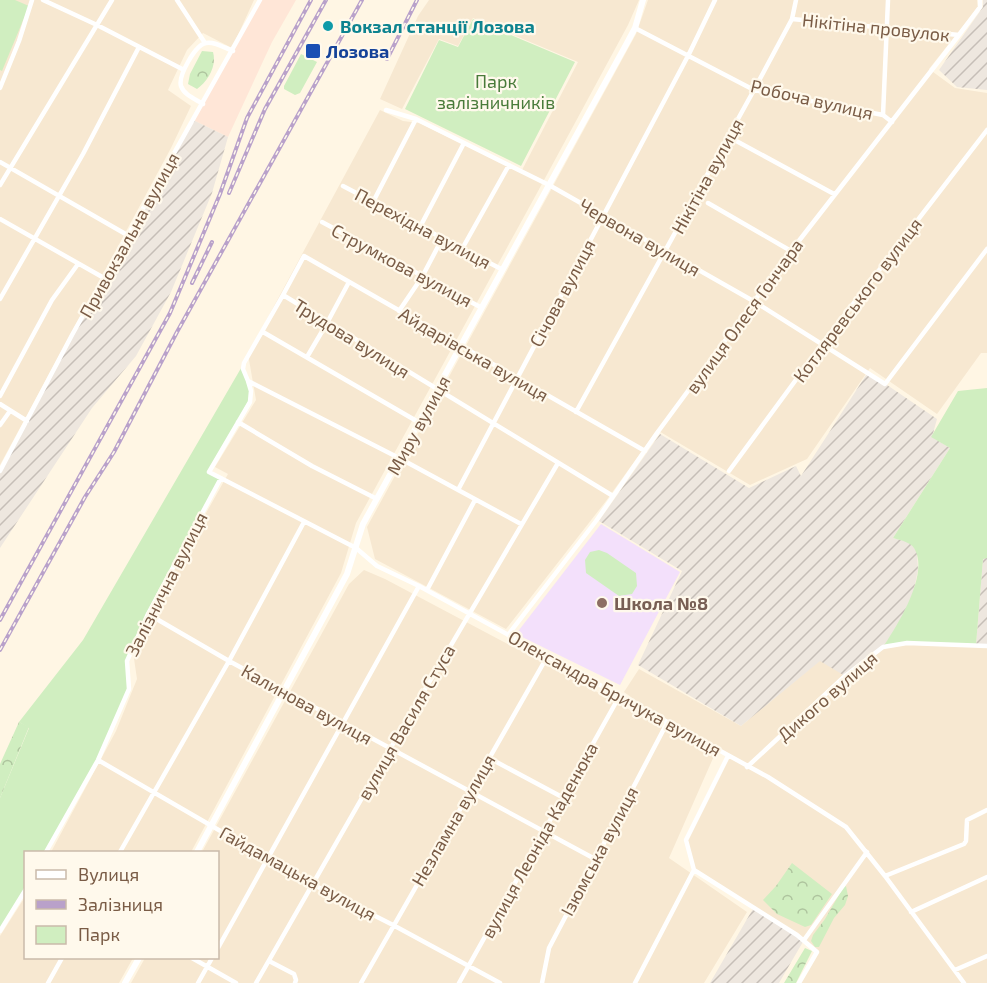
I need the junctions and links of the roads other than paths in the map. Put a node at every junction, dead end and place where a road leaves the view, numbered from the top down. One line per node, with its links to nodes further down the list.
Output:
1 (32, 0): 21 (street)
2 (43, 0): 12 (street)
3 (112, 0): 12 (street)
4 (177, 0): 16 (street)
5 (260, 0): 18 (street, Привокзальна вулиця)
6 (643, 0): 13 (main road, Миру вулиця)
7 (715, 0): 19 (street, Січова вулиця)
8 (796, 0): 11 (street, Нікітіна вулиця)
9 (888, 0): 14 (street)
10 (980, 0): 15 (street, вулиця Олеся Гончара)
11 (792, 19): 14 (street, Нікітіна провулок); 22 (street, Нікітіна вулиця)
12 (97, 24): 17 (street); 33 (street)
13 (635, 28): 19 (street, Робоча вулиця); 35 (main road, Миру вулиця)
14 (886, 29): 15 (street, Нікітіна провулок); 25 (street)
15 (959, 35): 27 (street, вулиця Олеся Гончара)
16 (205, 43): 18 (street); 20 (street)
17 (138, 47): 20 (street); 38 (street)
18 (233, 51): 23 (street, Привокзальна вулиця)
19 (689, 54): 22 (street, Робоча вулиця); 41 (street, Січова вулиця)
20 (184, 70): 23 (street)
21 (0, 88)
22 (754, 90): 25 (street, Робоча вулиця); 29 (street, Нікітіна вулиця)
23 (203, 104): 45 (street, Привокзальна вулиця)
24 (386, 110): 26 (street, Червона вулиця)
25 (882, 115): 27 (street, Робоча вулиця)
26 (416, 118): 30 (street, Червона вулиця); 39 (street)
27 (892, 122): 37 (street, вулиця Олеся Гончара)
28 (987, 130): 67 (street, Котляревського вулиця)
29 (729, 137): 37 (street); 50 (street, Нікітіна вулиця)
30 (464, 143): 32 (street, Червона вулиця); 44 (street)
31 (0, 162): 33 (street)
32 (509, 165): 35 (street, Червона вулиця); 48 (street)
33 (11, 168): 34 (street); 38 (street)
34 (0, 185)
35 (549, 185): 41 (street, Червона вулиця); 54 (main road, Миру вулиця)
36 (343, 186): 39 (street, Перехідна вулиця)
37 (834, 194): 51 (street, вулиця Олеся Гончара)
38 (59, 195): 45 (street); 46 (street)
39 (372, 202): 44 (street, Перехідна вулиця)
40 (708, 203): 51 (street)
41 (603, 216): 50 (street, Червона вулиця); 70 (street, Січова вулиця)
42 (0, 219): 46 (street)
43 (322, 222): 55 (street, Струмкова вулиця)
44 (420, 227): 47 (street, Перехідна вулиця)
45 (129, 236): 56 (street, Привокзальна вулиця)
46 (34, 238): 53 (street); 59 (street)
47 (442, 239): 48 (street, Перехідна вулиця); 55 (street)
48 (462, 249): 54 (street, Перехідна вулиця)
49 (987, 249): 67 (street, Червона вулиця)
50 (664, 251): 62 (street, Червона вулиця); 76 (street, Нікітіна вулиця)
51 (791, 252): 62 (street, вулиця Олеся Гончара)
52 (304, 256): 58 (street, Айдарівська вулиця); 60 (street, Трудова вулиця)
53 (78, 264): 56 (street); 73 (street)
54 (503, 270): 63 (main road, Миру вулиця)
55 (422, 277): 63 (street, Струмкова вулиця); 64 (street)
56 (104, 278): 77 (street, Привокзальна вулиця)
57 (0, 282): 59 (street)
58 (349, 282): 64 (street, Айдарівська вулиця); 65 (street)
59 (7, 285): 61 (street)
60 (283, 295): 65 (street, Трудова вулиця); 66 (street)
61 (0, 299)
62 (754, 302): 67 (street, Червона вулиця); 82 (street, вулиця Олеся Гончара)
63 (482, 308): 68 (main road, Миру вулиця)
64 (399, 311): 68 (street, Айдарівська вулиця)
65 (327, 323): 69 (street); 72 (street, Трудова вулиця)
66 (262, 332): 69 (street); 71 (street)
67 (823, 343): 86 (street, Котляревського вулиця)
68 (460, 346): 70 (street, Айдарівська вулиця); 72 (main road, Миру вулиця)
69 (307, 357): 79 (street)
70 (517, 378): 76 (street, Айдарівська вулиця); 80 (street, Січова вулиця)
71 (248, 381): 78 (street); 83 (street)
72 (437, 390): 79 (main road, Миру вулиця); 80 (street, Трудова вулиця)
73 (0, 396)
74 (0, 404): 75 (street)
75 (10, 411): 77 (street); 81 (street)
76 (576, 412): 82 (street, Айдарівська вулиця)
77 (27, 421): 85 (street, Привокзальна вулиця)
78 (238, 422): 87 (street, Олександра Бричука вулиця); 90 (street)
79 (420, 423): 83 (main road, Миру вулиця)
80 (493, 423): 84 (street, Трудова вулиця); 88 (street, Січова вулиця)
81 (0, 425)
82 (645, 451): 89 (street, вулиця Олеся Гончара)
83 (399, 458): 88 (street); 90 (main road, Миру вулиця)
84 (558, 463): 89 (street, Трудова вулиця); 93 (street, вулиця Василя Стуса)
85 (0, 471)
86 (729, 471)
87 (221, 478): 92 (street, Олександра Бричука вулиця); 98 (street, Залізнична вулиця)
88 (458, 490): 91 (street)
89 (613, 496): 99 (street, вулиця Олеся Гончара)
90 (376, 499): 94 (main road, Миру вулиця)
91 (476, 500): 93 (street); 96 (street)
92 (304, 522): 94 (street, Олександра Бричука вулиця); 102 (street)
93 (521, 524): 97 (street, вулиця Василя Стуса)
94 (356, 548): 95 (street, Олександра Бричука вулиця); 103 (main road, Миру вулиця)
95 (419, 586): 96 (street, Олександра Бричука вулиця); 105 (street)
96 (427, 590): 97 (street, Олександра Бричука вулиця)
97 (469, 613): 99 (street, Олександра Бричука вулиця); 107 (street, вулиця Василя Стуса)
98 (148, 614): 102 (street, Калинова вулиця); 110 (street, Залізнична вулиця)
99 (508, 635): 101 (street, Олександра Бричука вулиця)
100 (987, 646): 111 (street, Дикого вулиця)
101 (548, 657): 104 (street, Олександра Бричука вулиця); 109 (street, Незламна вулиця)
102 (229, 661): 103 (street, Калинова вулиця); 112 (street)
103 (284, 691): 105 (street, Калинова вулиця); 116 (main road, Миру вулиця)
104 (619, 697): 106 (street, Олександра Бричука вулиця); 114 (street, вулиця Леоніда Каденюка)
105 (344, 722): 107 (street, Калинова вулиця); 122 (street)
106 (667, 723): 108 (street, Олександра Бричука вулиця); 123 (street, Ізюмська вулиця)
107 (390, 748): 113 (street, Калинова вулиця); 127 (street, вулиця Василя Стуса)
108 (728, 756): 111 (street, Олександра Бричука вулиця); 124 (street)
109 (489, 758): 113 (street, Незламна вулиця); 114 (street)
110 (98, 760): 112 (street, Гайдамацька вулиця); 118 (street, Залізнична вулиця)
111 (747, 767): 121 (street, Олександра Бричука вулиця)
112 (154, 792): 116 (street, Гайдамацька вулиця); 119 (street)
113 (470, 792): 117 (street, Калинова вулиця); 130 (street, Незламна вулиця)
114 (562, 798): 117 (street, вулиця Леоніда Каденюка)
115 (987, 810): 125 (street)
116 (212, 826): 120 (main road, Миру вулиця); 122 (street, Гайдамацька вулиця)
117 (543, 830): 123 (street, Калинова вулиця); 141 (street, вулиця Леоніда Каденюка)
118 (47, 851)
119 (121, 851)
120 (198, 851)
121 (867, 852): 125 (street, Олександра Бричука вулиця); 132 (street)
122 (268, 859): 127 (street, Гайдамацька вулиця); 133 (street)
123 (596, 859): 152 (street, Ізюмська вулиця)
124 (694, 870): 132 (street); 153 (street)
125 (885, 876): 129 (street, Олександра Бричука вулиця)
126 (987, 877): 129 (street)
127 (312, 884): 130 (street, Гайдамацька вулиця); 139 (street, вулиця Василя Стуса)
128 (24, 892): 131 (street)
129 (911, 912): 142 (street, Олександра Бричука вулиця)
130 (393, 925): 141 (street, Гайдамацька вулиця); 149 (street, Незламна вулиця)
131 (0, 931)
132 (804, 940): 154 (street)
133 (219, 946)
134 (987, 956): 142 (street)
135 (61, 959): 143 (street)
136 (138, 959): 144 (main road)
137 (195, 959): 140 (street)
138 (211, 959): 140 (street)
139 (269, 960): 147 (street, вулиця Василя Стуса); 148 (street)
140 (207, 966): 145 (street); 146 (street)
141 (469, 966): 150 (street, вулиця Леоніда Каденюка); 151 (street, Гайдамацька вулиця)
142 (955, 970): 155 (street, Олександра Бричука вулиця)
143 (48, 983)
144 (125, 983)
145 (198, 983)
146 (236, 983)
147 (256, 983)
148 (295, 983)
149 (361, 983)
150 (459, 983)
151 (500, 983)
152 (542, 983)
153 (635, 983)
154 (799, 983)
155 (964, 983)

